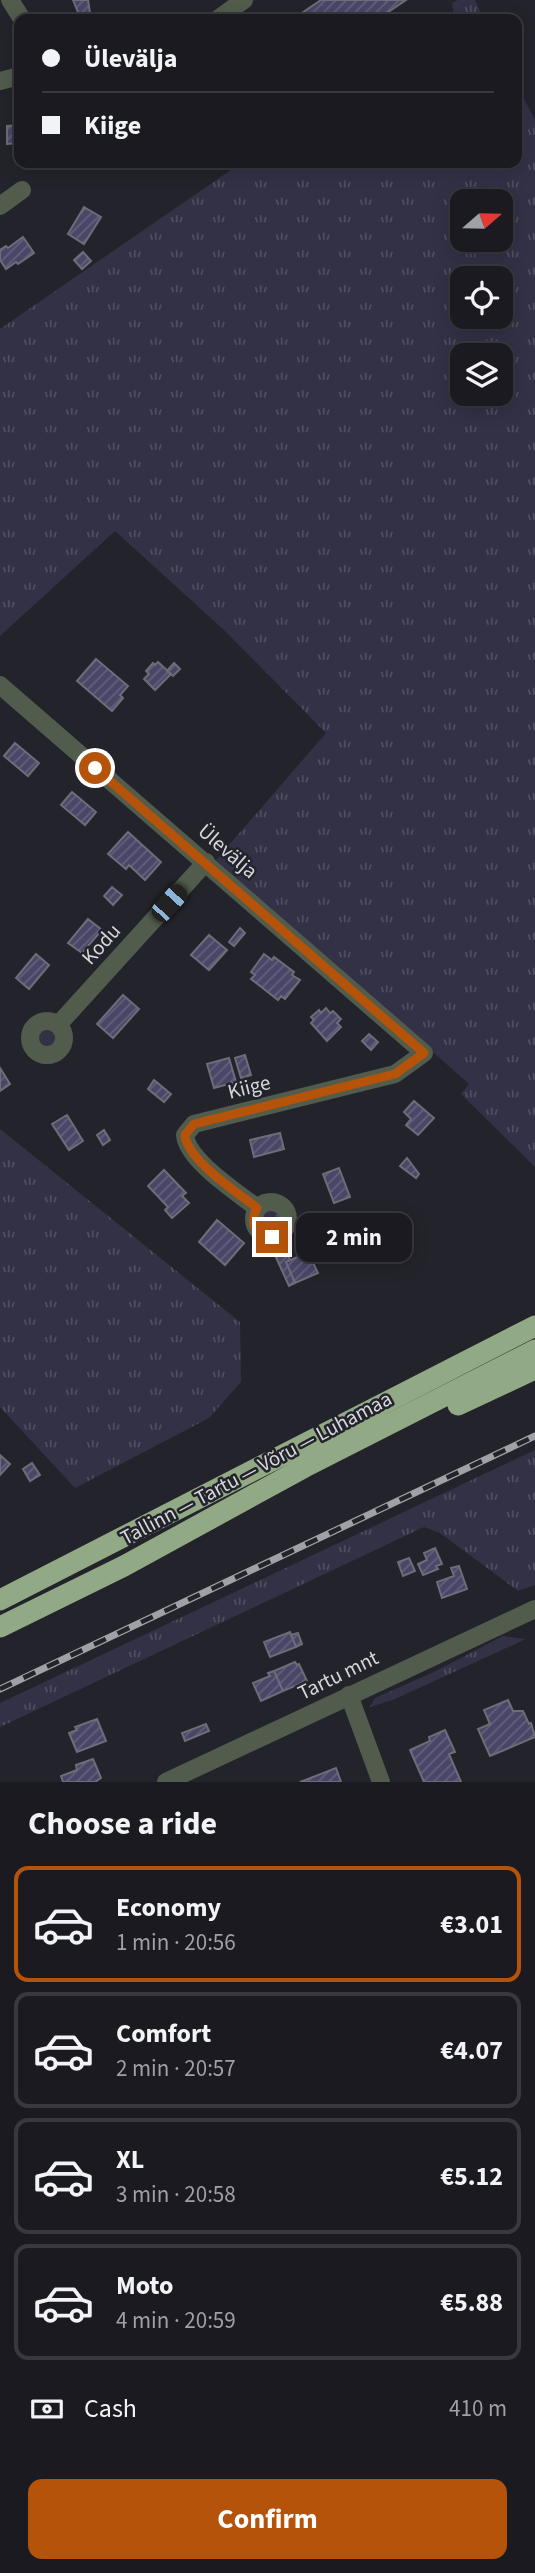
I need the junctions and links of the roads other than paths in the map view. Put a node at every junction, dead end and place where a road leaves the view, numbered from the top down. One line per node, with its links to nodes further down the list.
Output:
1 (244, 0): 2 (street)
2 (225, 14)
3 (22, 191): 4 (street)
4 (0, 205)
5 (4, 696): 6 (street, Ülevälja)
6 (206, 862): 7 (street, Kodu); 8 (street, Ülevälja)
7 (58, 1025)
8 (424, 1053): 9 (street, Kiige)
9 (257, 1208)
10 (535, 1326): 14 (highway, Tallinn — Tartu — Võru — Luhamaa)
11 (535, 1350): 13 (highway, Tallinn — Tartu — Võru — Luhamaa)
12 (535, 1369): 13 (highway)
13 (305, 1467): 16 (highway, Tallinn — Tartu — Võru — Luhamaa)
14 (0, 1600)
15 (533, 1609): 17 (street, Tartu mnt)
16 (0, 1627)
17 (349, 1695): 18 (street, Tartu mnt); 19 (street)
18 (166, 1782)
19 (381, 1782)

